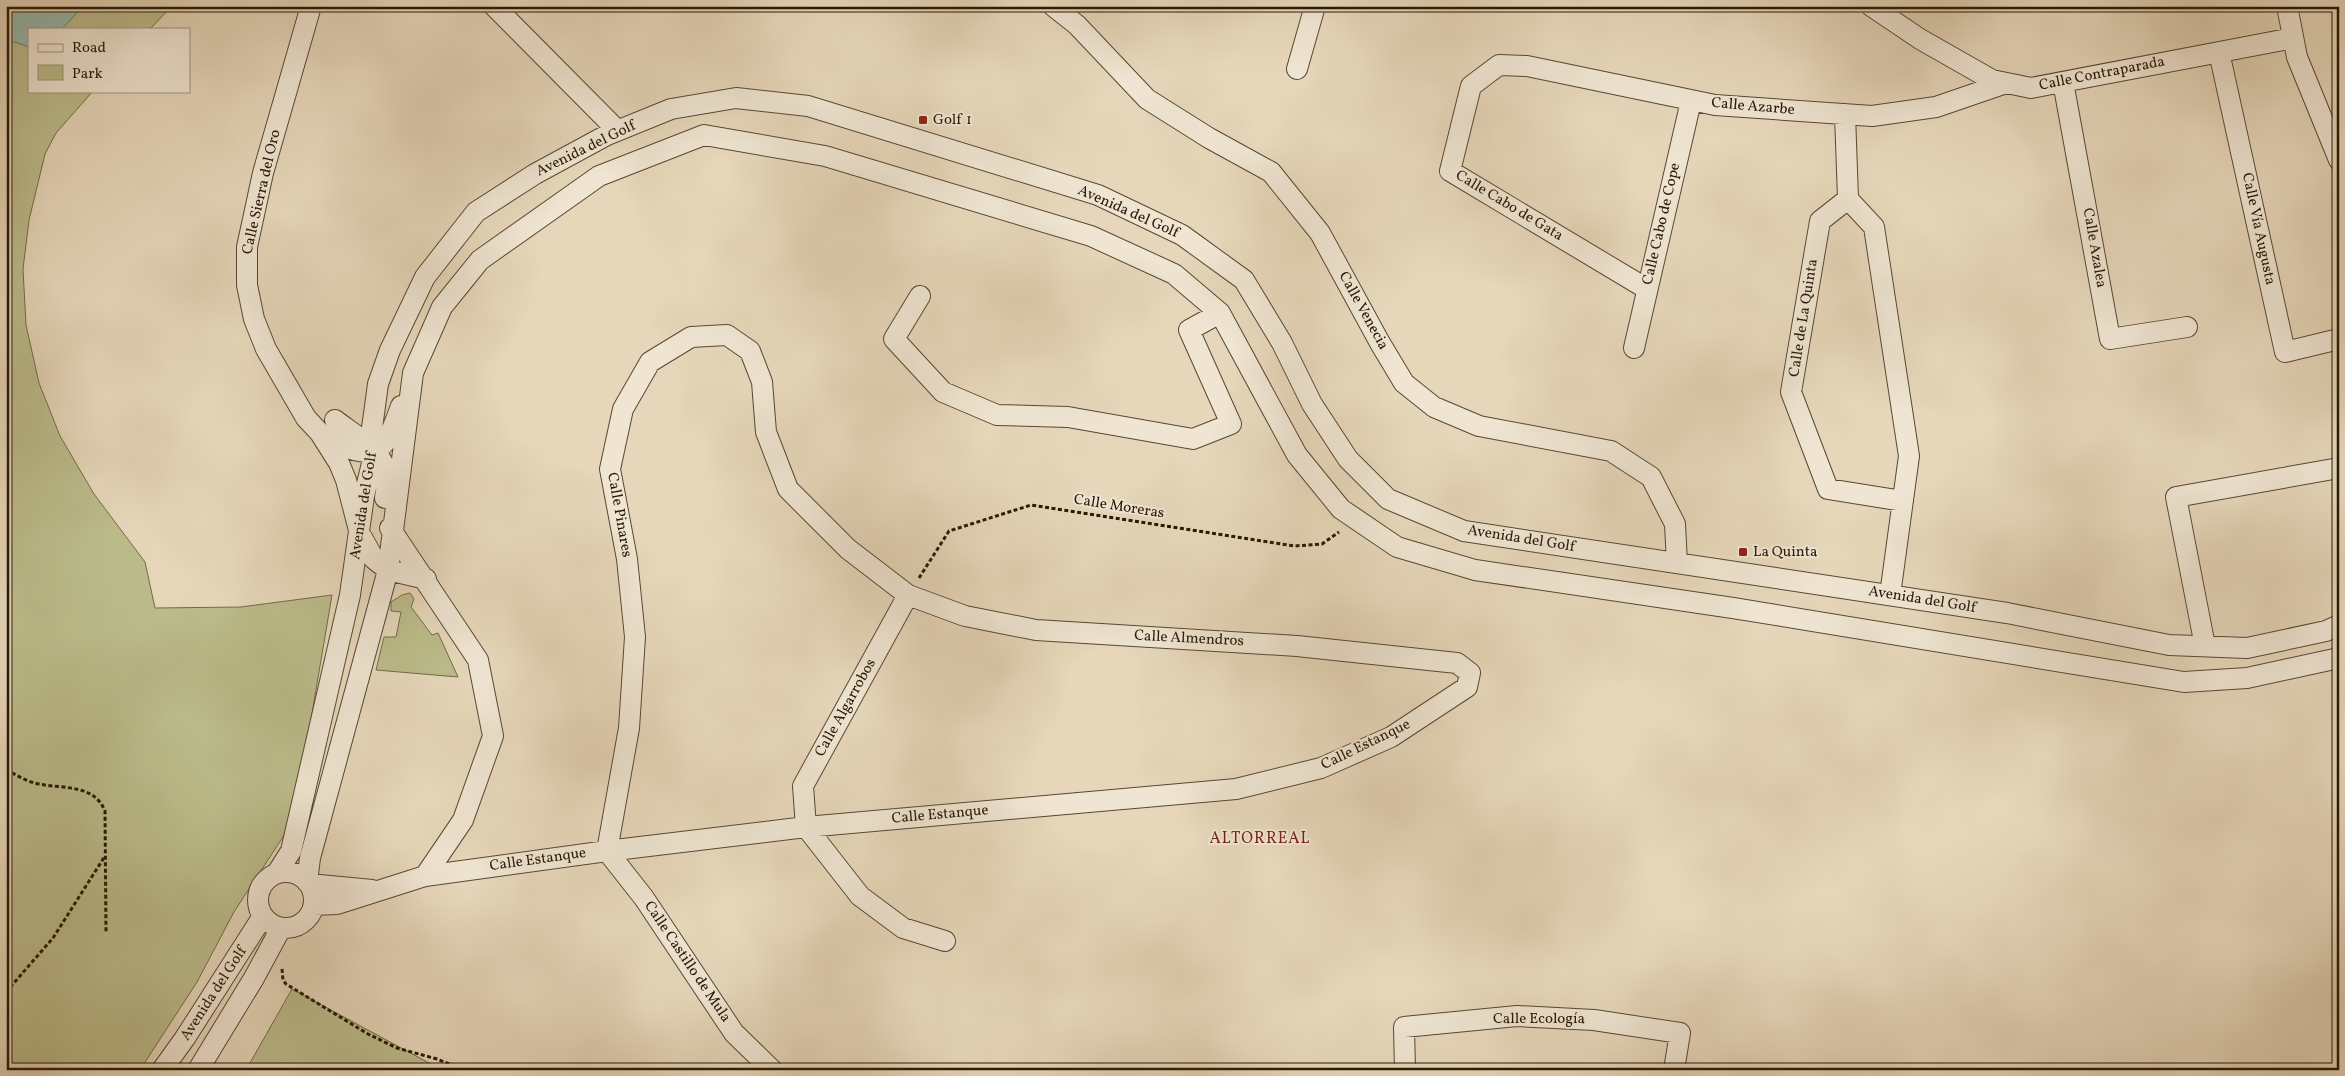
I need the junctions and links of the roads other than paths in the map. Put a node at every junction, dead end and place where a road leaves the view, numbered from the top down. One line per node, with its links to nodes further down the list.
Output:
1 (311, 6): 26 (street, Calle Sierra del Oro)
2 (494, 6): 15 (street)
3 (1053, 6): 32 (street, Calle Venecia)
4 (1315, 6): 10 (street)
5 (1871, 6): 12 (street, Calle Contraparada)
6 (2287, 6): 7 (street)
7 (2294, 38): 8 (street, Calle Contraparada); 16 (street)
8 (2219, 52): 11 (street, Calle Contraparada); 22 (street, Calle Vía Augusta)
9 (1499, 65): 13 (street, Calle Azarbe); 18 (street, Calle Cabo de Gata)
10 (1297, 69)
11 (2063, 82): 12 (street, Calle Contraparada); 21 (street, Calle Azalea)
12 (2006, 83): 14 (street, Calle Azarbe)
13 (1691, 101): 14 (street, Calle Azarbe); 18 (street, Calle Cabo de Cope)
14 (1845, 114): 17 (street)
15 (617, 130): 25 (street, Avenida del Golf); 32 (street, Avenida del Golf)
16 (2339, 160)
17 (1848, 199): 29 (street); 29 (street, Calle de La Quinta)
18 (1647, 289): 23 (street, Calle Cabo de Cope)
19 (920, 296): 20 (street)
20 (1220, 313): 24 (street, Avenida del Golf); 39 (street, Avenida del Golf)
21 (2187, 326)
22 (2339, 339)
23 (1634, 348)
24 (413, 373): 27 (street); 31 (street, Avenida del Golf)
25 (378, 384): 26 (street); 27 (street, Avenida del Golf)
26 (327, 426): 27 (street); 30 (street)
27 (375, 451): 30 (street, Avenida del Golf); 31 (street)
28 (2339, 468): 38 (street)
29 (1903, 501): 36 (street)
30 (360, 534): 33 (street); 43 (street, Avenida del Golf)
31 (393, 536): 33 (street, Avenida del Golf); 34 (street)
32 (1677, 563): 36 (street, Avenida del Golf)
33 (388, 570): 34 (street); 45 (street, Avenida del Golf)
34 (426, 579): 44 (street)
35 (908, 595): 40 (street, Calle Almendros); 41 (street, Calle Algarrobos); 42 (street, Calle Pinares)
36 (1890, 595): 38 (street, Avenida del Golf)
37 (2339, 625): 38 (street, Avenida del Golf)
38 (2205, 646)
39 (2339, 658)
40 (1470, 673): 41 (street, Calle Estanque)
41 (806, 826): 42 (street, Calle Estanque); 50 (street)
42 (606, 851): 44 (street, Calle Estanque); 53 (street, Calle Castillo de Mula)
43 (277, 873): 45 (street); 48 (street)
44 (425, 876): 46 (street, Calle Estanque)
45 (308, 883): 46 (street, Calle Estanque); 47 (street)
46 (379, 891): 47 (street, Calle Estanque)
47 (314, 906): 49 (street)
48 (262, 916): 49 (street); 51 (street, Avenida del Golf)
49 (281, 928): 52 (street, Avenida del Golf)
50 (945, 942)
51 (162, 1070)
52 (198, 1070)
53 (772, 1070)
54 (1405, 1070): 55 (street, Calle Ecología)
55 (1674, 1070)

